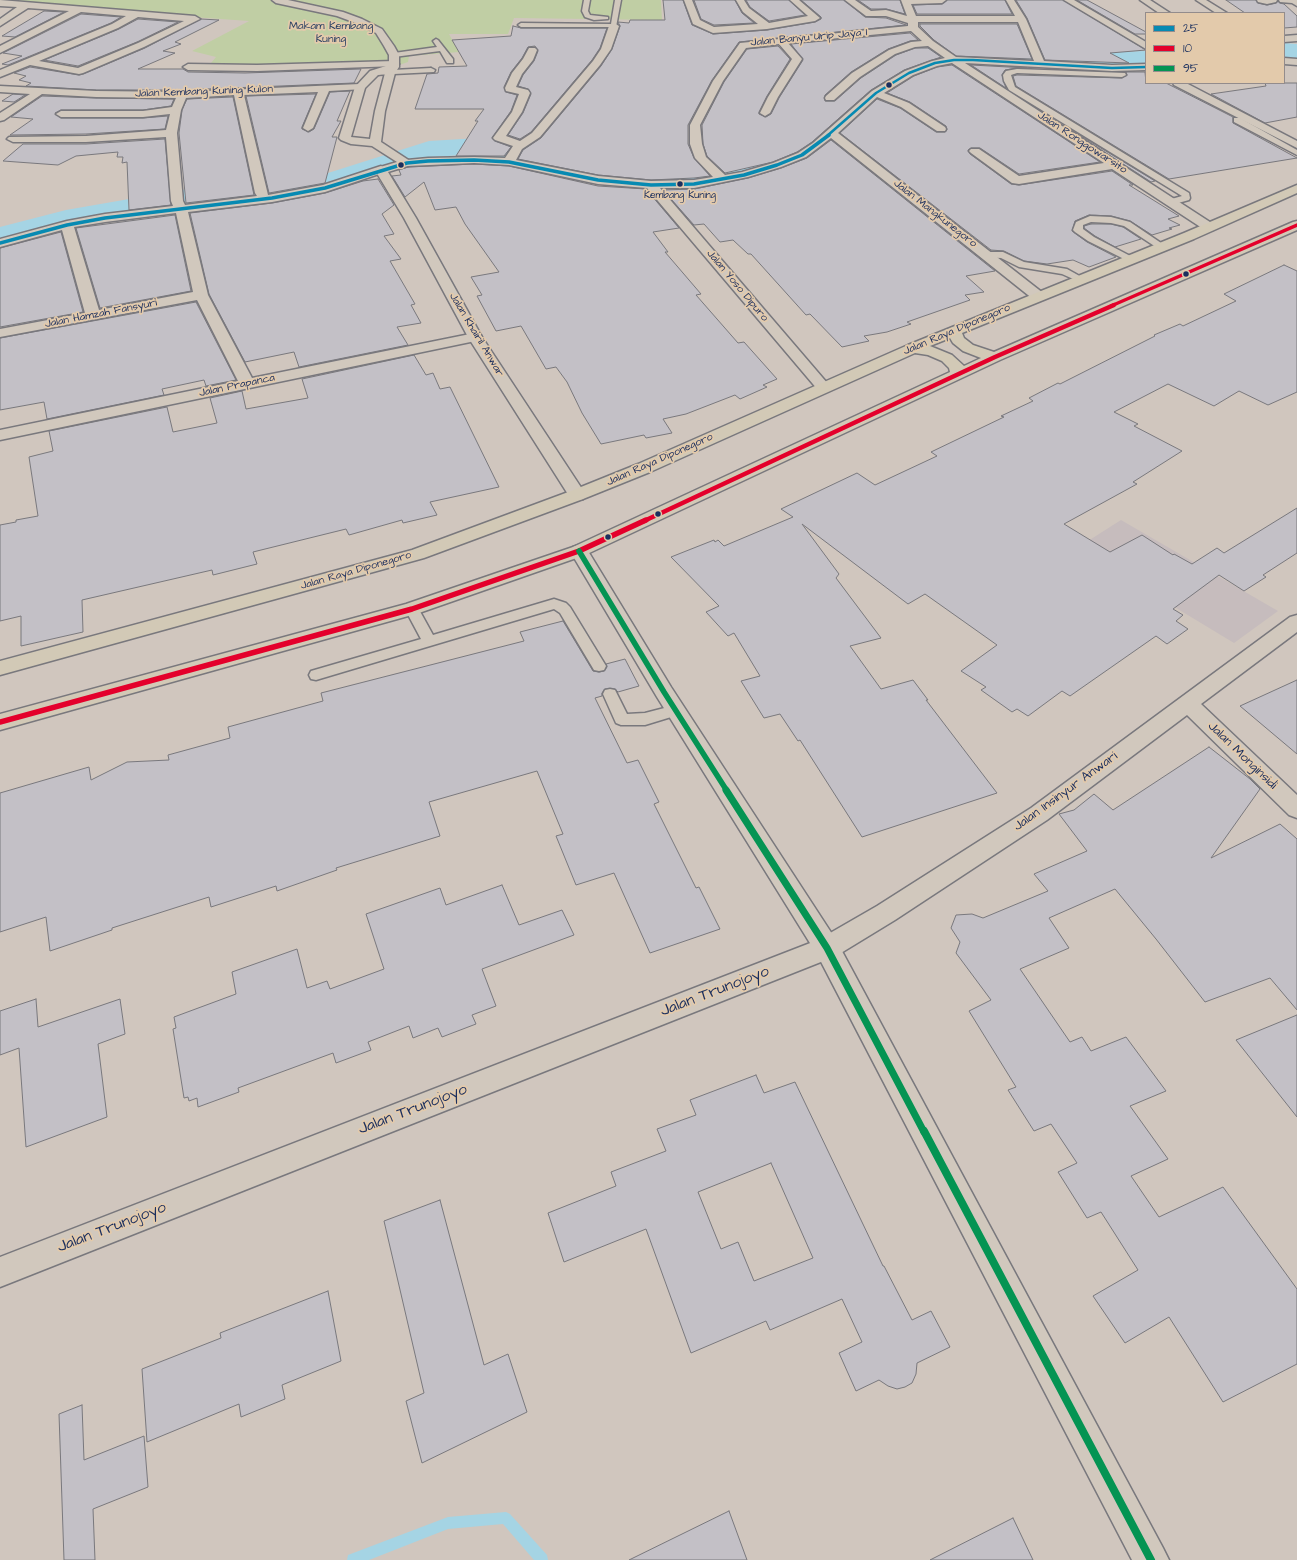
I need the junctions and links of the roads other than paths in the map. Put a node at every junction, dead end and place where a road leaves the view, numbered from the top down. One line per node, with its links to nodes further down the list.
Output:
1 (276, 0): 50 (street)
2 (587, 0): 25 (lane)
3 (618, 0): 25 (lane)
4 (688, 0): 29 (street)
5 (740, 0): 29 (street)
6 (794, 0): 29 (street)
7 (849, 0): 27 (street)
8 (942, 0): 16 (street)
9 (1010, 0): 24 (street)
10 (1068, 0): 38 (street)
11 (1144, 0): 21 (street)
12 (1200, 0): 22 (street)
13 (1261, 0): 14 (street)
14 (1273, 0)
15 (1283, 0): 18 (street)
16 (906, 1): 27 (street)
17 (0, 3): 19 (street)
18 (1297, 3)
19 (26, 5): 20 (street); 26 (street)
20 (79, 10): 23 (street); 41 (street)
21 (1163, 12)
22 (1220, 12)
23 (137, 14): 30 (street); 39 (street)
24 (1021, 19): 27 (street); 43 (street)
25 (615, 22): 28 (lane); 85 (street)
26 (0, 23)
27 (912, 23): 35 (street, Jalan Banyu Urip Jaya I); 37 (street, Jalan Ronggowarsito)
28 (521, 25)
29 (766, 26)
30 (89, 37): 32 (street); 47 (street)
31 (1297, 38): 33 (street)
32 (103, 39)
33 (1285, 39)
34 (436, 40): 40 (lane)
35 (781, 41): 70 (street); 90 (street, Jalan Banyu Urip Jaya I)
36 (117, 42): 39 (street)
37 (932, 44): 45 (street, Jalan Ronggowarsito); 66 (street)
38 (1145, 45)
39 (138, 46): 47 (street)
40 (441, 49): 48 (lane); 50 (lane)
41 (0, 50)
42 (532, 50): 85 (street)
43 (1037, 57): 45 (street); 52 (street)
44 (0, 58): 47 (street)
45 (954, 60): 64 (street); 88 (street, Jalan Ronggowarsito)
46 (1285, 61): 49 (street)
47 (29, 62): 54 (street)
48 (450, 62)
49 (1297, 62)
50 (393, 65): 53 (lane); 56 (street); 59 (street); 68 (street)
51 (188, 66): 56 (street)
52 (1145, 67)
53 (410, 71): 53 (lane)
54 (0, 74)
55 (1122, 75): 96 (lane)
56 (254, 79): 60 (street, Jalan Kembang Kuning Kulon); 63 (street, Jalan Kembang Kuning Kulon)
57 (1180, 84): 77 (street)
58 (1196, 84): 74 (street)
59 (360, 87): 60 (street, Jalan Kembang Kuning Kulon); 69 (street)
60 (325, 88): 75 (street)
61 (0, 89): 62 (street, Jalan Kembang Kuning Kulon)
62 (39, 92): 65 (street, Jalan Kembang Kuning Kulon); 72 (street)
63 (238, 92): 65 (street, Jalan Kembang Kuning Kulon); 93 (street)
64 (876, 93): 76 (street); 79 (street)
65 (182, 95): 67 (street)
66 (830, 98)
67 (176, 110): 71 (street); 78 (street)
68 (380, 111): 69 (street); 82 (street)
69 (353, 112): 82 (street)
70 (765, 113)
71 (61, 114)
72 (0, 118)
73 (1237, 120): 77 (lane)
74 (1274, 125): 77 (lane); 80 (street)
75 (308, 128)
76 (941, 129)
77 (1258, 129): 83 (street); 86 (lane)
78 (171, 133): 81 (street); 95 (street)
79 (831, 133): 90 (street); 103 (street, Jalan Mangkunegoro)
80 (1297, 136)
81 (13, 139)
82 (375, 143): 87 (street)
83 (1297, 145)
84 (975, 151): 88 (street)
85 (516, 152): 87 (street); 91 (street)
86 (1297, 153)
87 (401, 159): 89 (street)
88 (1115, 165): 96 (street, Jalan Ronggowarsito)
89 (380, 170): 93 (street); 111 (street, Jalan Khairil Anwar)
90 (716, 175): 91 (street)
91 (652, 184): 116 (street, Jalan Yoso Dipuro)
92 (1297, 189): 97 (highway, Jalan Raya Diponegoro)
93 (262, 193): 95 (street)
94 (1297, 199): 97 (highway)
95 (178, 200): 98 (street); 106 (street)
96 (1171, 202): 100 (street, Jalan Ronggowarsito)
97 (1225, 220): 100 (highway, Jalan Raya Diponegoro)
98 (67, 225): 101 (street); 108 (street)
99 (1297, 225): 113 (highway)
100 (1209, 226): 102 (highway, Jalan Raya Diponegoro)
101 (0, 243)
102 (1162, 247): 104 (highway, Jalan Raya Diponegoro); 104 (lane)
103 (986, 255): 105 (lane); 107 (street, Jalan Mangkunegoro)
104 (1131, 259): 105 (highway, Jalan Raya Diponegoro)
105 (1080, 279): 107 (highway, Jalan Raya Diponegoro)
106 (201, 295): 108 (street, Jalan Hamzah Fansyuri); 115 (street)
107 (1038, 296): 109 (highway, Jalan Raya Diponegoro)
108 (93, 315): 110 (street, Jalan Hamzah Fansyuri)
109 (954, 332): 112 (highway, Jalan Raya Diponegoro); 113 (highway)
110 (0, 333)
111 (475, 337): 115 (street, Jalan Prapanca); 118 (street, Jalan Khairil Anwar)
112 (913, 348): 114 (highway); 116 (highway, Jalan Raya Diponegoro)
113 (995, 357): 114 (highway)
114 (958, 374): 119 (highway)
115 (247, 384): 117 (street, Jalan Prapanca)
116 (823, 387): 118 (highway, Jalan Raya Diponegoro)
117 (0, 435)
118 (577, 495): 124 (highway, Jalan Raya Diponegoro)
119 (579, 551): 120 (highway); 128 (street)
120 (412, 609): 122 (lane); 129 (highway)
121 (1297, 622): 127 (street, Jalan Insinyur Anwari)
122 (430, 642): 123 (lane); 125 (lane)
123 (599, 666)
124 (0, 668)
125 (316, 675)
126 (610, 694): 128 (lane)
127 (1187, 703): 130 (street, Jalan Monginsidi); 131 (street, Jalan Insinyur Anwari)
128 (676, 710): 131 (street)
129 (0, 722)
130 (1297, 808)
131 (827, 948): 132 (street, Jalan Trunojoyo); 133 (street)
132 (0, 1272)
133 (1151, 1560)

